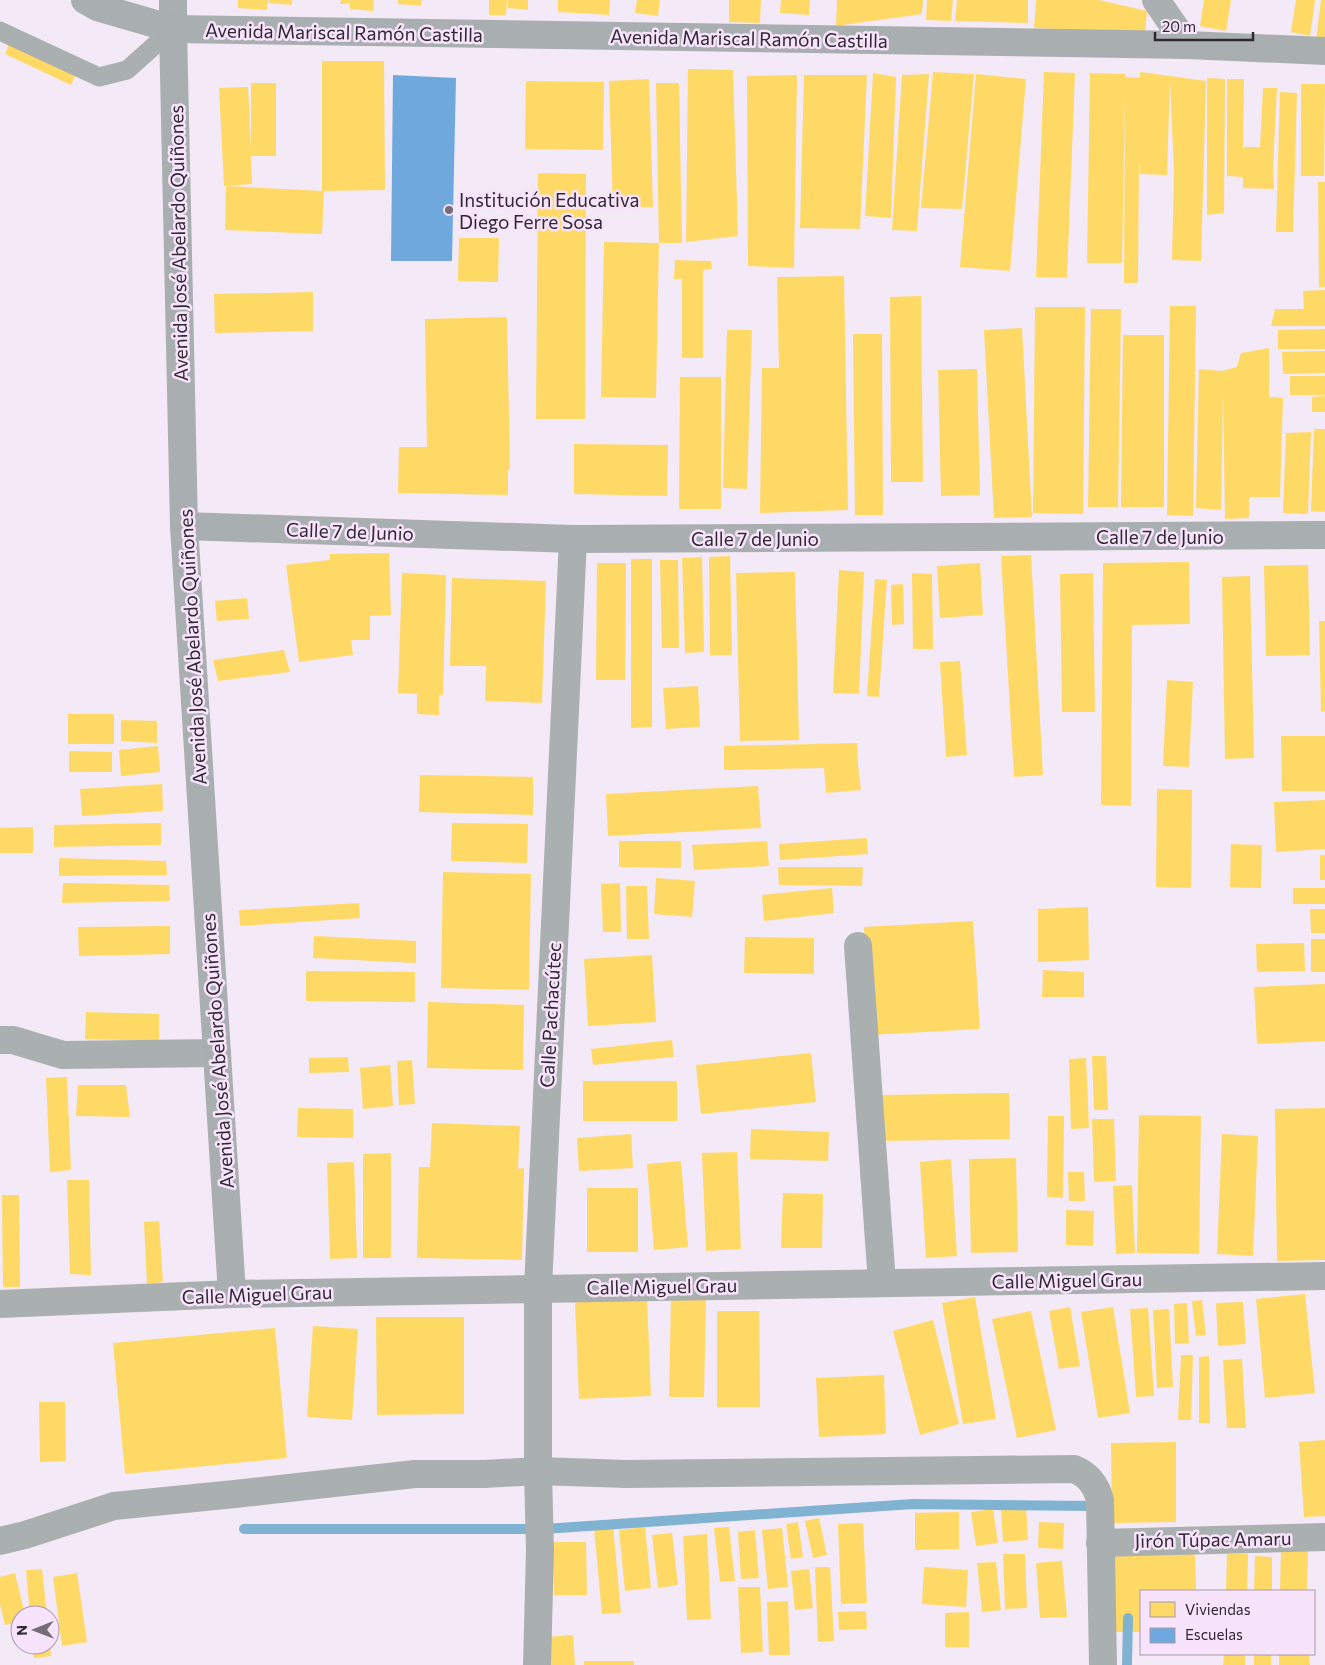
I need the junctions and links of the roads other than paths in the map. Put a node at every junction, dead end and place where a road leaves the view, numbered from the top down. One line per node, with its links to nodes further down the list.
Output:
1 (85, 0): 4 (street, Avenida Mariscal Ramón Castilla)
2 (173, 0): 4 (street, Avenida José Abelardo Quiñones)
3 (1156, 0): 6 (street)
4 (173, 29): 5 (lane); 6 (street, Avenida Mariscal Ramón Castilla); 8 (street, Avenida José Abelardo Quiñones)
5 (0, 31)
6 (1186, 45): 7 (street, Avenida Mariscal Ramón Castilla)
7 (1325, 51)
8 (184, 526): 10 (street, Calle 7 de Junio); 13 (street, Avenida José Abelardo Quiñones)
9 (1325, 535): 10 (street, Calle 7 de Junio)
10 (573, 539): 16 (street, Calle Pachacútec)
11 (858, 946): 15 (street)
12 (0, 1040): 13 (street)
13 (217, 1053): 17 (street, Avenida José Abelardo Quiñones)
14 (1325, 1276): 15 (street, Calle Miguel Grau)
15 (882, 1283): 16 (street, Calle Miguel Grau)
16 (538, 1288): 17 (street, Calle Miguel Grau); 19 (street, Calle Pachacútec)
17 (232, 1294): 18 (street, Calle Miguel Grau)
18 (0, 1304)
19 (538, 1482): 21 (street); 22 (street); 23 (street, Calle Pachacútec)
20 (1325, 1537): 22 (street, Jirón Túpac Amaru)
21 (0, 1541)
22 (1100, 1542): 24 (street)
23 (537, 1665)
24 (1103, 1665)

